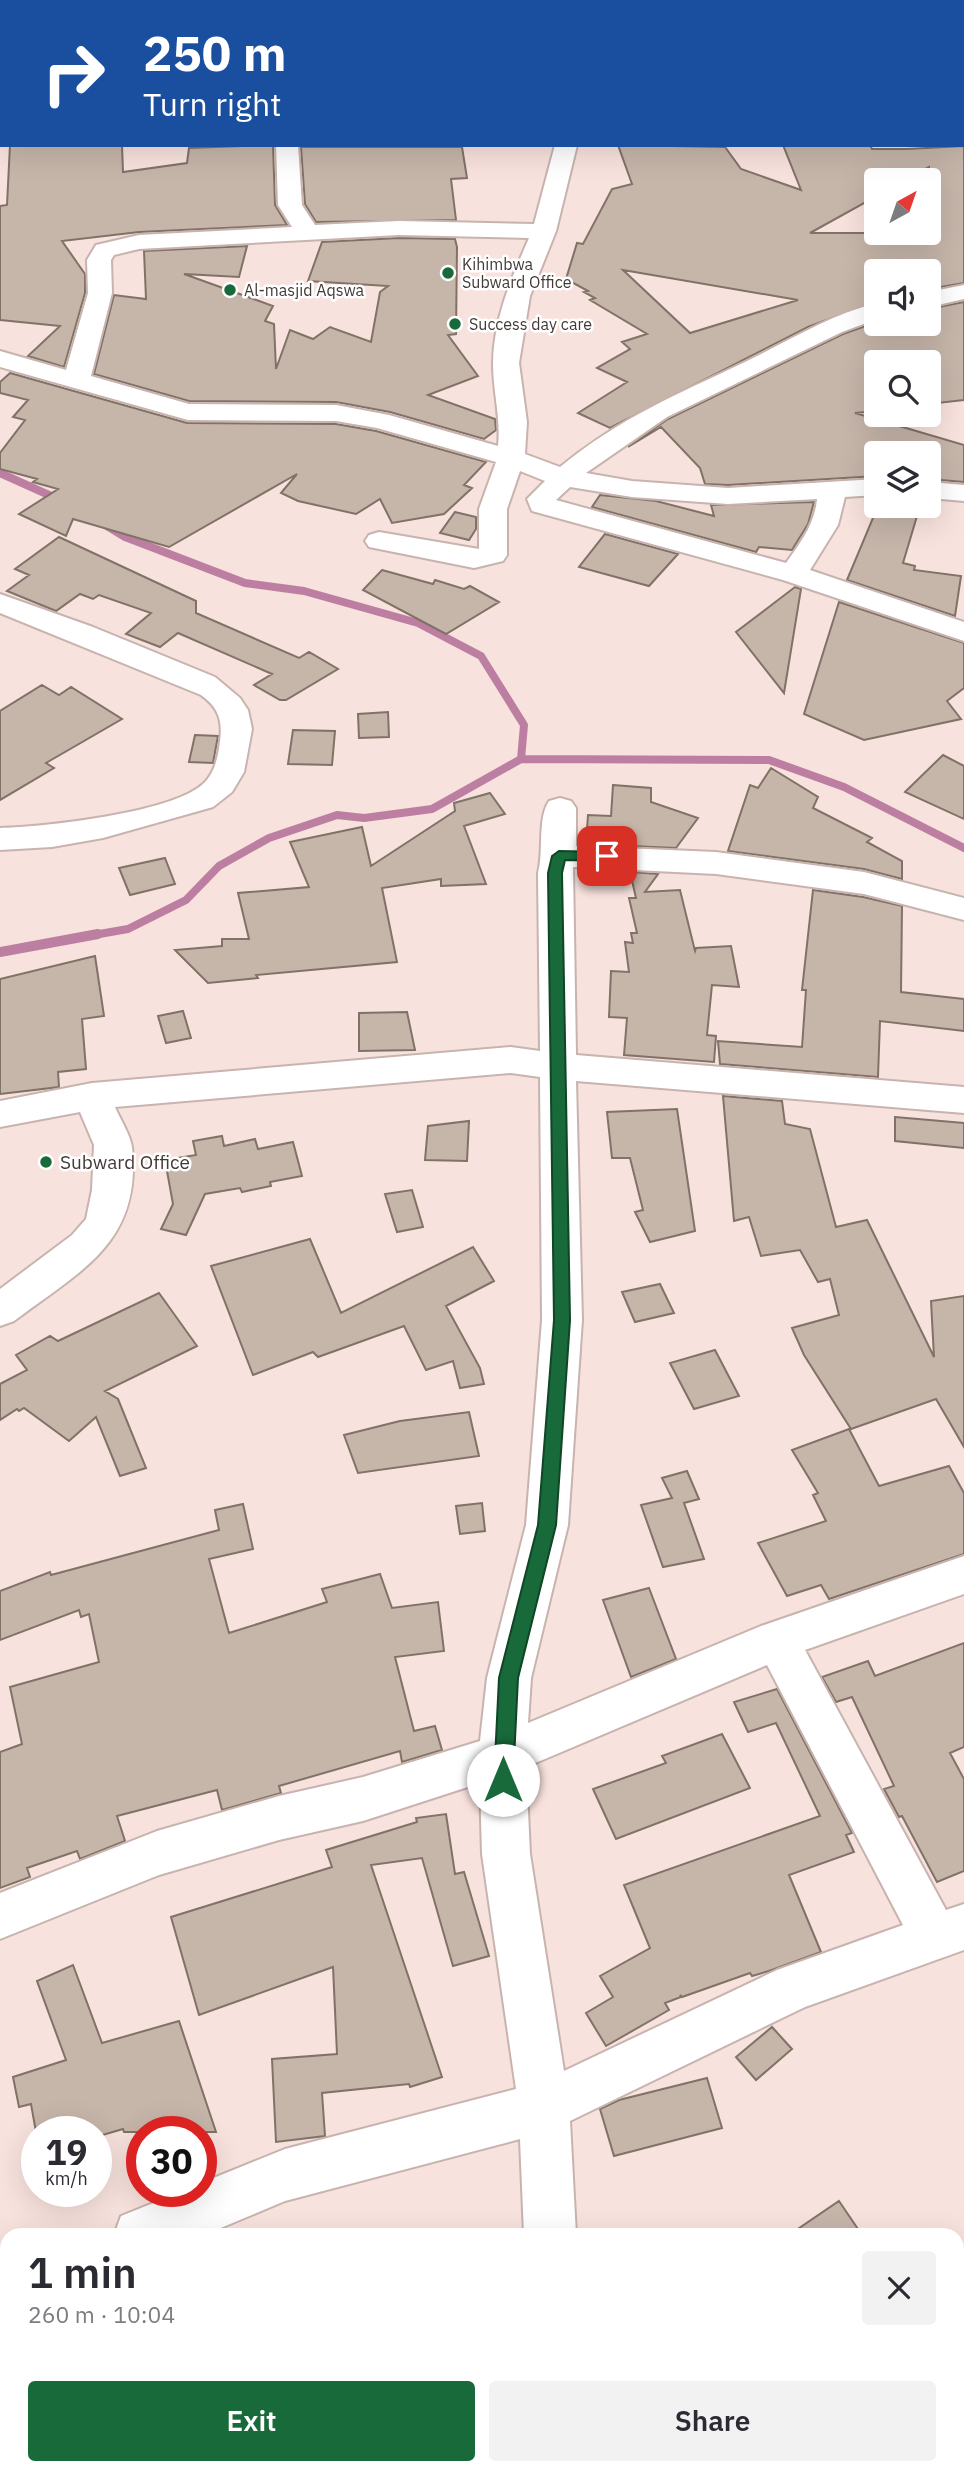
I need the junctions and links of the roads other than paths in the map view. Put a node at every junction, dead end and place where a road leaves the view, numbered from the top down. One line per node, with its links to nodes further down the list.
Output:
1 (287, 147): 4 (street)
2 (565, 147): 3 (street)
3 (544, 231): 4 (street); 10 (street)
4 (309, 235): 9 (street)
5 (964, 292): 6 (street)
6 (941, 297)
7 (864, 315): 11 (street)
8 (0, 359): 9 (street)
9 (77, 379): 10 (street)
10 (511, 458): 11 (street); 16 (street)
11 (563, 478): 14 (street); 17 (street)
12 (864, 488): 14 (street)
13 (941, 491): 15 (street)
14 (831, 492): 17 (street)
15 (964, 493)
16 (379, 541)
17 (793, 574): 19 (street)
18 (0, 603): 21 (street)
19 (964, 632)
20 (560, 808): 22 (street)
21 (0, 839)
22 (559, 856): 23 (street); 24 (street)
23 (964, 909)
24 (559, 1068): 25 (street); 26 (street); 31 (street)
25 (92, 1096): 27 (street); 28 (street)
26 (964, 1100)
27 (0, 1114)
28 (0, 1310)
29 (964, 1575): 30 (street)
30 (777, 1640): 31 (street); 33 (street)
31 (502, 1755): 32 (street); 34 (street)
32 (0, 1916)
33 (949, 1931): 34 (street)
34 (544, 2107): 35 (street); 36 (street)
35 (157, 2228)
36 (550, 2228)

